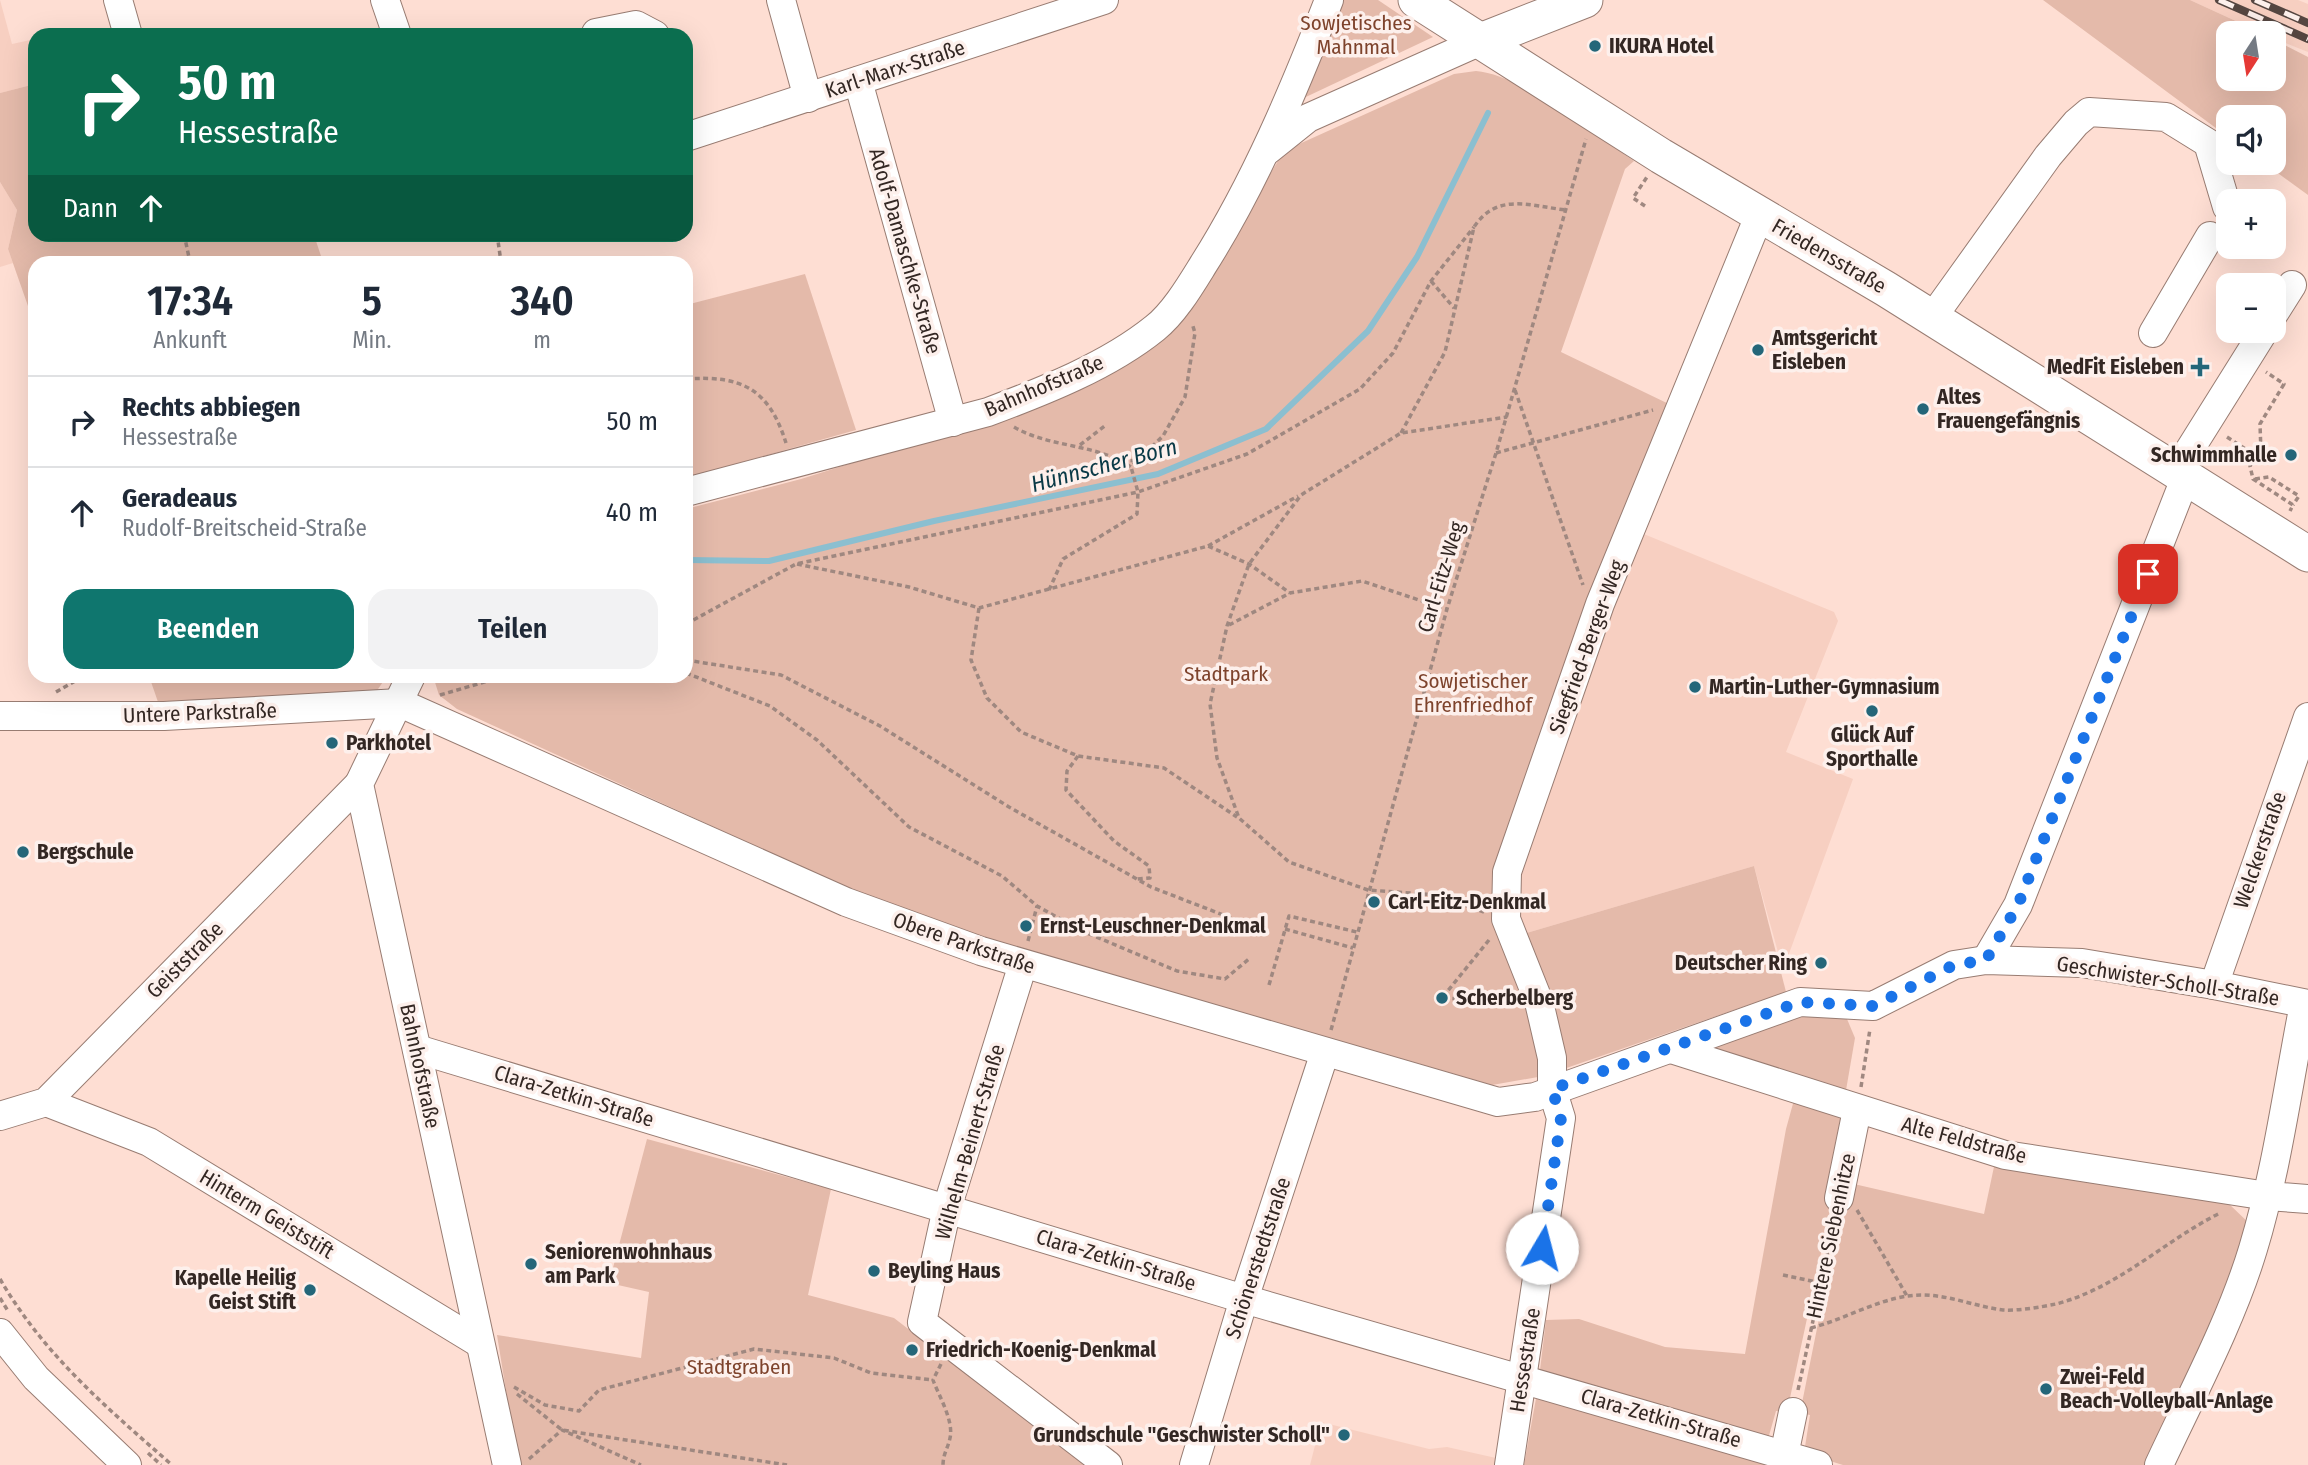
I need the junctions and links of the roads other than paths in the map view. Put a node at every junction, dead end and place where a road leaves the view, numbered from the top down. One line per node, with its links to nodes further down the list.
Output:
1 (118, 0): 8 (street)
2 (385, 0): 9 (street)
3 (781, 0): 14 (street)
4 (1104, 0): 13 (street, Karl-Marx-Straße)
5 (1329, 0): 16 (street, Bahnhofstraße)
6 (1416, 0): 12 (main road, Friedensstraße)
7 (1585, 0): 12 (main road)
8 (126, 28)
9 (395, 28)
10 (618, 28): 11 (street)
11 (643, 28)
12 (1483, 40): 16 (street, Bahnhofstraße); 18 (main road, Friedensstraße)
13 (858, 81): 14 (street, Karl-Marx-Straße); 25 (street, Adolf-Damaschke-Straße)
14 (808, 98): 15 (street, Karl-Marx-Straße)
15 (693, 134)
16 (1263, 154): 25 (street, Bahnhofstraße)
17 (2222, 189): 22 (street)
18 (1759, 216): 22 (main road, Friedensstraße); 41 (street, Siegfried-Berger-Weg)
19 (2210, 236): 23 (street)
20 (2292, 285): 21 (street)
21 (2286, 294)
22 (1932, 318): 26 (main road, Friedensstraße)
23 (2153, 333)
24 (2256, 343): 26 (street)
25 (953, 422): 27 (street, Bahnhofstraße)
26 (2182, 473): 28 (main road, Friedensstraße); 34 (street)
27 (693, 490)
28 (2308, 554)
29 (408, 683): 30 (street)
30 (400, 703): 31 (street, Untere Parkstraße); 33 (street); 35 (street, Obere Parkstraße)
31 (0, 716)
32 (2308, 717): 36 (street, Welckerstraße)
33 (359, 784): 38 (street, Bahnhofstraße); 42 (street, Geiststraße)
34 (1986, 960): 36 (street, Geschwister-Scholl-Straße); 39 (street, Geschwister-Scholl-Straße)
35 (1023, 964): 40 (street, Obere Parkstraße); 48 (street, Wilhelm-Beinert-Straße)
36 (2214, 985): 37 (street, Geschwister-Scholl-Straße)
37 (2306, 1004): 46 (street)
38 (416, 1049): 48 (street, Clara-Zetkin-Straße); 51 (street, Bahnhofstraße)
39 (1671, 1049): 41 (street); 43 (street, Alte Feldstraße)
40 (1325, 1052): 41 (street, Obere Parkstraße); 49 (street, Schönerstedtstraße)
41 (1552, 1089): 52 (street, Hessestraße)
42 (46, 1102): 44 (street, Geiststraße); 51 (street, Hinterm Geiststift)
43 (1857, 1110): 45 (street, Hintere Siebenhitze); 46 (street, Alte Feldstraße)
44 (0, 1116)
45 (1841, 1192)
46 (2267, 1196): 47 (street, Alte Feldstraße); 61 (street)
47 (2308, 1199)
48 (947, 1208): 49 (street, Clara-Zetkin-Straße); 57 (street, Wilhelm-Beinert-Straße)
49 (1244, 1299): 52 (street, Clara-Zetkin-Straße); 58 (street, Schönerstedtstraße)
50 (0, 1333): 55 (street)
51 (479, 1343): 56 (street, Bahnhofstraße)
52 (1522, 1377): 54 (street, Clara-Zetkin-Straße); 59 (street, Hessestraße)
53 (1793, 1412): 54 (street)
54 (1783, 1460): 60 (street, Clara-Zetkin-Straße)
55 (127, 1465)
56 (507, 1465)
57 (1108, 1465)
58 (1194, 1465)
59 (1509, 1465)
60 (1818, 1465)
61 (2159, 1465)

